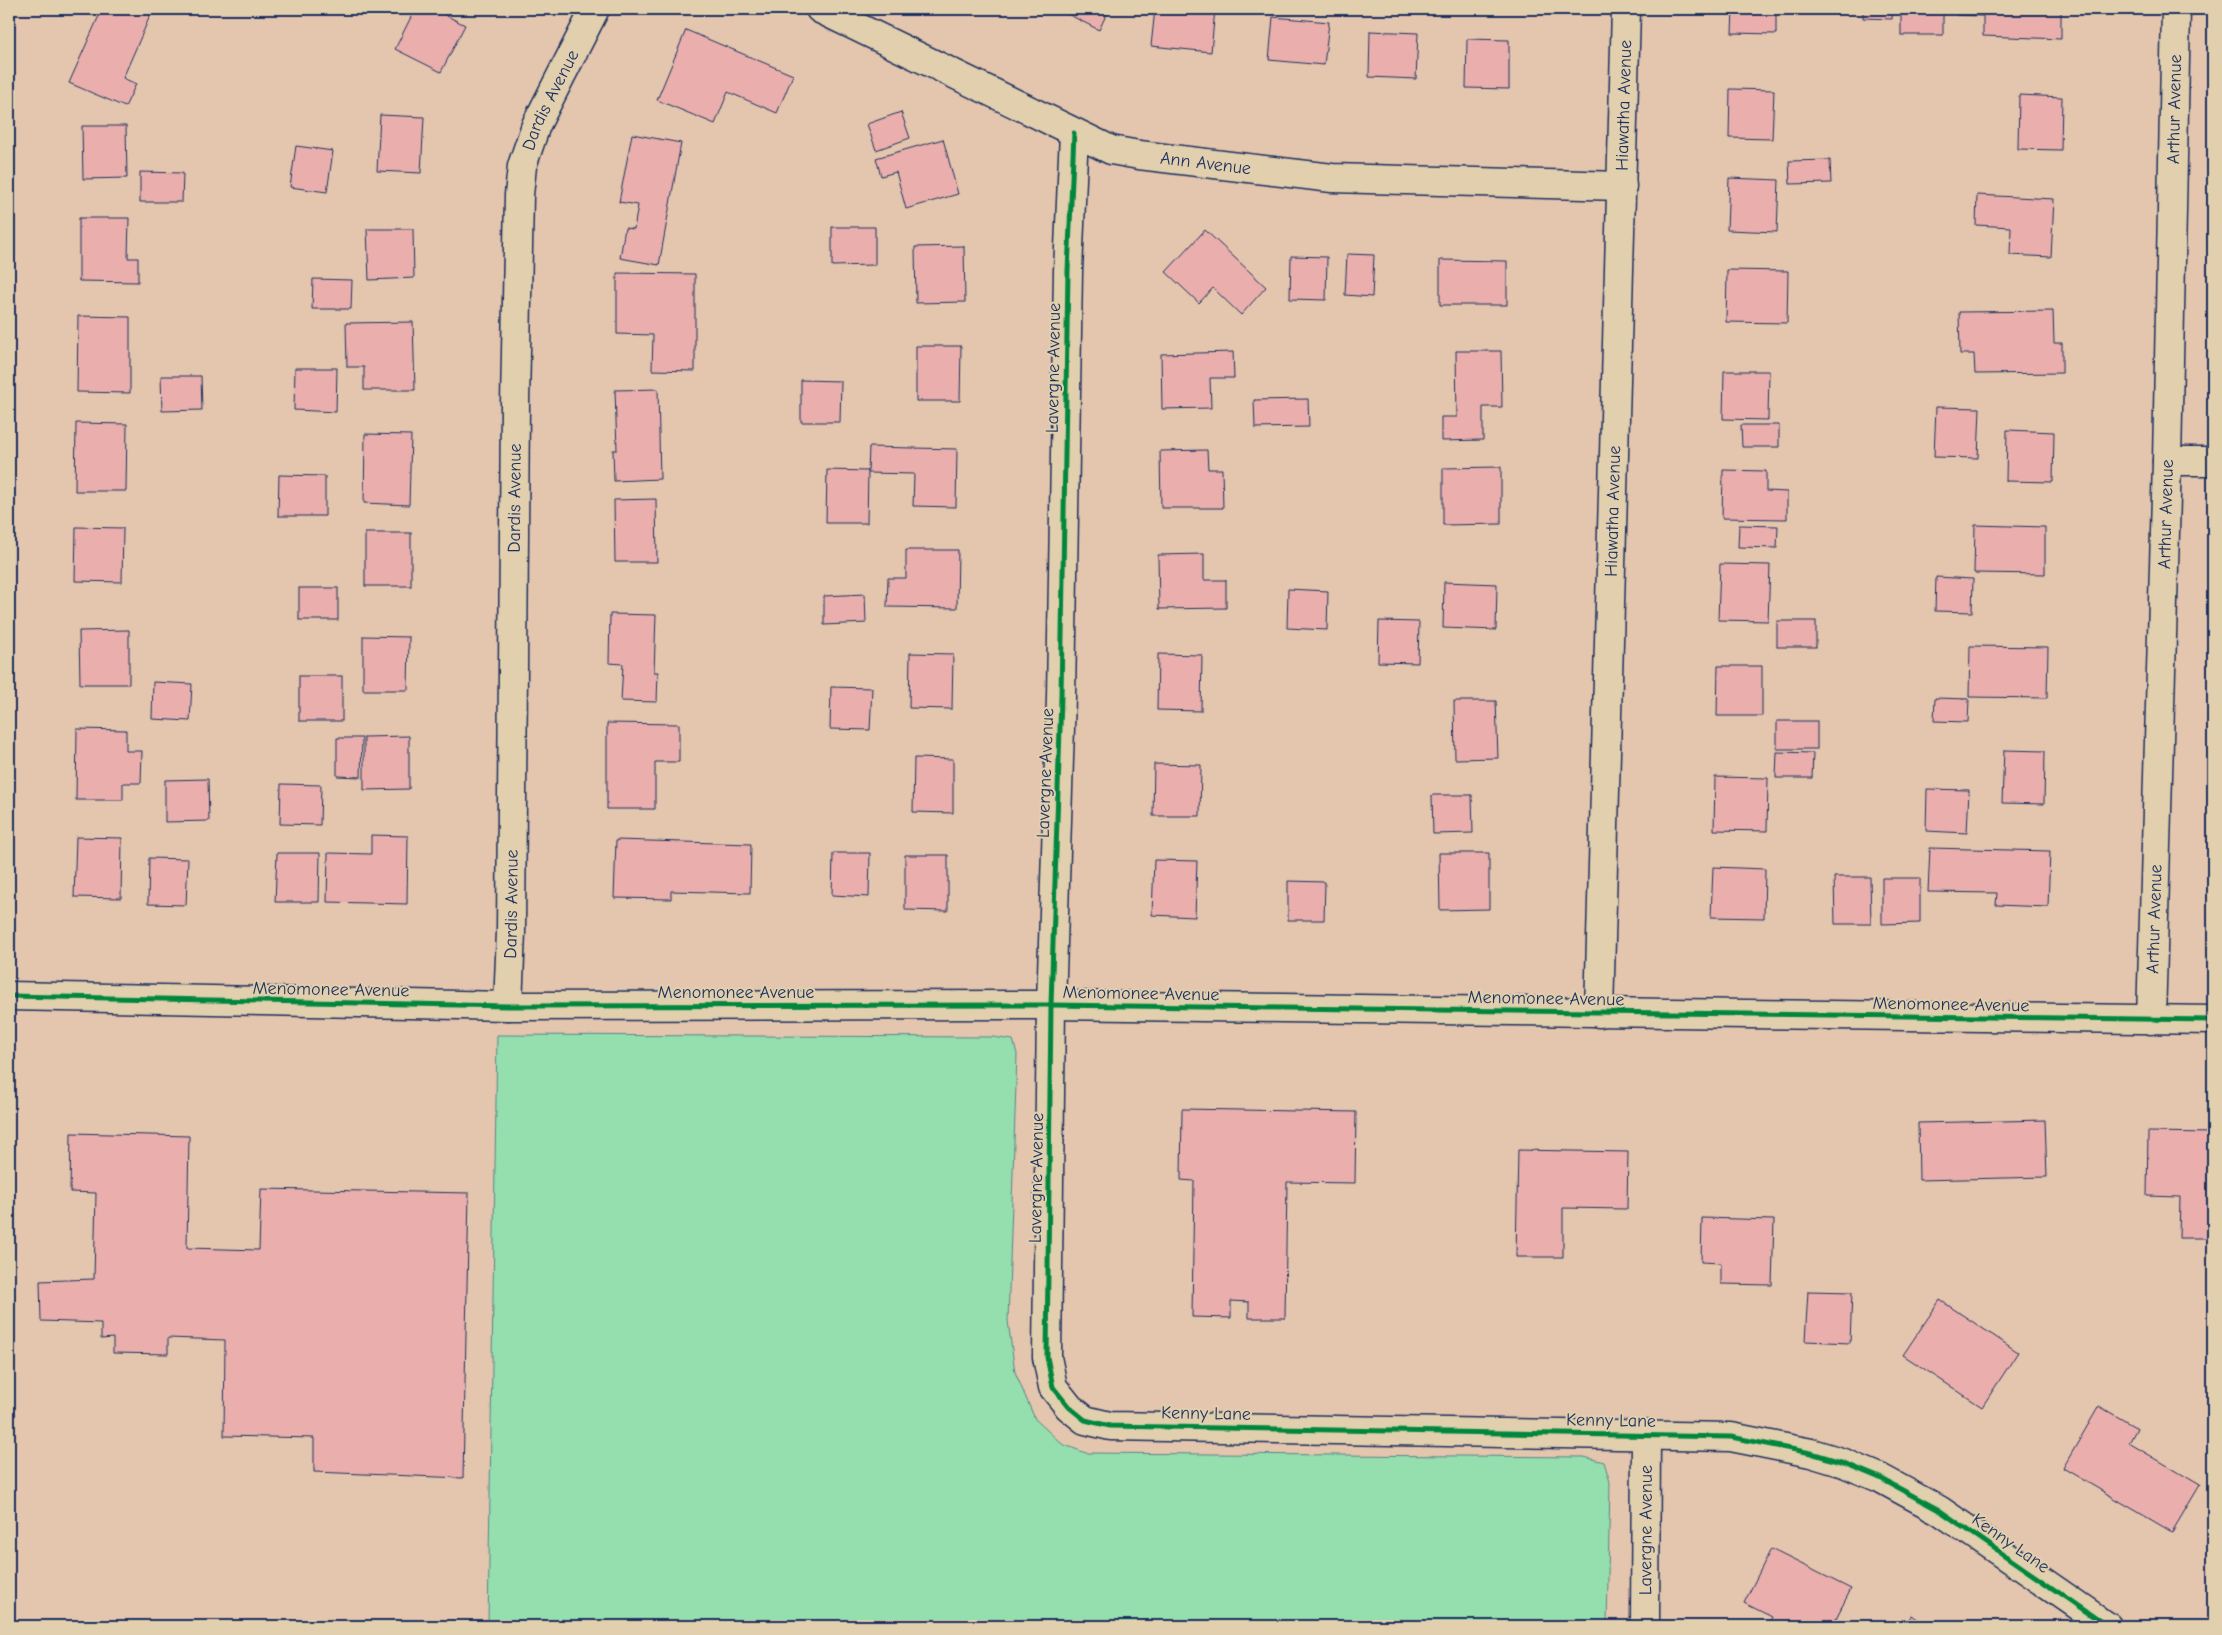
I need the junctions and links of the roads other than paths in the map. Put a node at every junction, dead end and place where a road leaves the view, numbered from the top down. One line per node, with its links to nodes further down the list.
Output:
1 (595, 9): 11 (street, Dardis Avenue)
2 (820, 9): 5 (street, Ann Avenue)
3 (1626, 9): 6 (street, Hiawatha Avenue)
4 (2176, 9): 7 (street, Arthur Avenue)
5 (1074, 133): 6 (street, Ann Avenue); 10 (street, Lavergne Avenue)
6 (1622, 186): 12 (street, Hiawatha Avenue)
7 (2167, 460): 8 (street); 13 (street, Arthur Avenue)
8 (2213, 461)
9 (9, 996): 11 (street, Menomonee Avenue)
10 (1051, 1005): 11 (street, Menomonee Avenue); 12 (street, Menomonee Avenue); 15 (street, Lavergne Avenue)
11 (508, 1006)
12 (1599, 1013): 13 (street, Menomonee Avenue)
13 (2151, 1020): 14 (street, Menomonee Avenue)
14 (2213, 1020)
15 (1069, 1408): 16 (street, Kenny Lane)
16 (1646, 1434): 17 (street, Lavergne Avenue); 18 (street, Kenny Lane)
17 (1645, 1626)
18 (2107, 1626)

